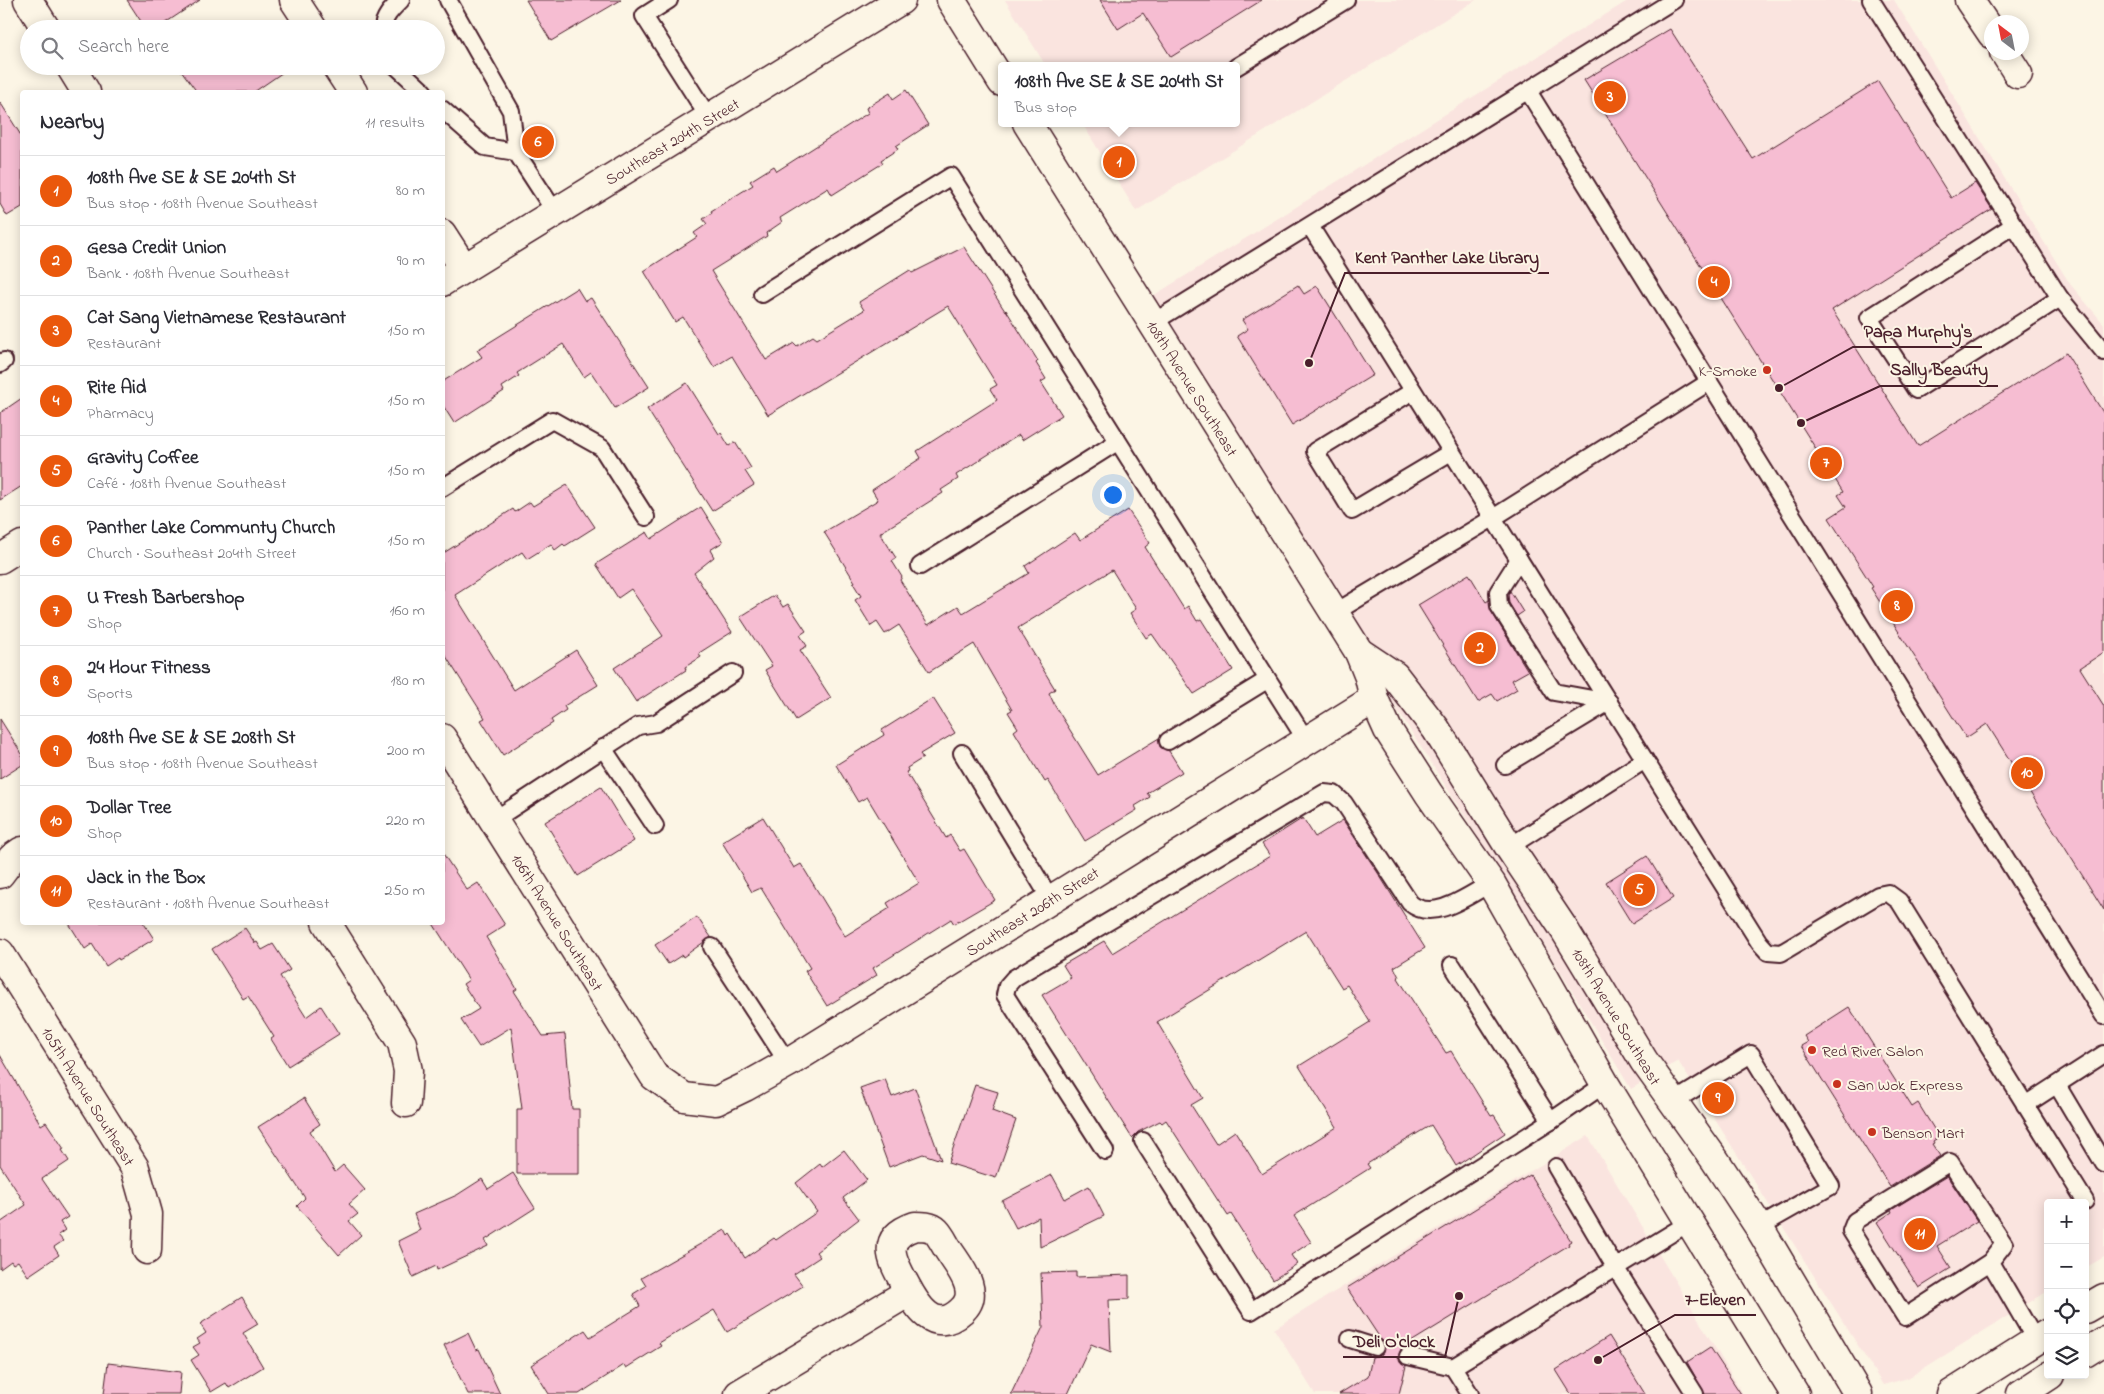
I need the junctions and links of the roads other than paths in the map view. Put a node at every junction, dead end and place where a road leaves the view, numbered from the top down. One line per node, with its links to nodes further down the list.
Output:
1 (28, 0): 12 (street)
2 (294, 0): 13 (street)
3 (400, 0): 14 (lane)
4 (448, 0): 28 (lane)
5 (669, 0): 26 (lane)
6 (901, 0): 26 (street, Southeast 204th Street)
7 (951, 0): 20 (street)
8 (1346, 0): 16 (lane)
9 (1674, 0): 24 (lane)
10 (1871, 0): 30 (lane)
11 (1969, 0): 15 (street)
12 (40, 20)
13 (307, 20)
14 (386, 20)
15 (1984, 22)
16 (1240, 65)
17 (76, 75): 21 (street)
18 (342, 75): 22 (street)
19 (406, 75): 23 (lane)
20 (998, 76)
21 (85, 90)
22 (352, 90)
23 (422, 90)
24 (1528, 91): 31 (lane); 38 (lane)
25 (445, 112): 28 (lane)
26 (709, 118): 29 (street, Southeast 204th Street)
27 (1030, 127): 36 (street, 108th Avenue Southeast)
28 (516, 152): 29 (lane)
29 (555, 212): 33 (street, Southeast 204th Street)
30 (2014, 225): 35 (lane); 35 (lane)
31 (1310, 226): 36 (lane); 39 (lane)
32 (445, 245): 33 (street)
33 (453, 275)
34 (762, 294): 40 (lane)
35 (2060, 298): 37 (lane)
36 (1152, 323): 49 (street, 108th Avenue Southeast)
37 (2104, 352)
38 (1709, 382): 44 (lane); 73 (lane)
39 (1413, 391): 41 (lane); 41 (lane)
40 (1117, 442): 48 (lane); 52 (lane)
41 (1451, 452): 44 (lane)
42 (445, 486): 43 (lane)
43 (646, 517)
44 (1493, 518): 47 (lane); 49 (lane)
45 (20, 546): 46 (street)
46 (0, 559)
47 (1519, 559): 54 (lane); 54 (lane)
48 (920, 566)
49 (1334, 613): 50 (street, 108th Avenue Southeast)
50 (1359, 652): 53 (street, 108th Avenue Southeast); 64 (street, 108th Avenue Southeast)
51 (733, 673): 58 (lane)
52 (1267, 680): 55 (lane); 56 (lane)
53 (1374, 699): 55 (street, Southeast 206th Street); 67 (street, 108th Avenue Southeast)
54 (1609, 702): 60 (lane); 61 (lane)
55 (1306, 740): 68 (street, Southeast 206th Street)
56 (1168, 741)
57 (445, 743): 62 (street, 106th Avenue Southeast)
58 (603, 748): 62 (lane); 63 (lane)
59 (962, 752): 68 (lane)
60 (1645, 760): 64 (lane); 81 (lane)
61 (1505, 765)
62 (494, 820): 78 (street, 106th Avenue Southeast)
63 (655, 826)
64 (1509, 847): 79 (street, 108th Avenue Southeast)
65 (20, 853): 66 (street)
66 (0, 874)
67 (1492, 883): 76 (street, 108th Avenue Southeast); 84 (lane)
68 (1051, 900): 75 (street, Southeast 206th Street)
69 (328, 925): 80 (street)
70 (712, 947): 75 (lane)
71 (0, 953): 90 (street, 105th Avenue Southeast)
72 (1452, 965): 82 (lane)
73 (2104, 1016)
74 (2104, 1054): 77 (lane)
75 (788, 1062): 78 (street, Southeast 206th Street)
76 (1605, 1084): 82 (lane); 88 (street, 108th Avenue Southeast)
77 (2058, 1085): 81 (lane); 85 (lane)
78 (684, 1097)
79 (1673, 1102): 89 (street, 108th Avenue Southeast); 89 (lane)
80 (406, 1103)
81 (2025, 1105): 87 (lane)
82 (1551, 1121): 83 (lane)
83 (1143, 1141)
84 (1105, 1151)
85 (2104, 1164)
86 (1556, 1166): 92 (lane)
87 (2084, 1199)
88 (1690, 1222): 92 (lane); 107 (street, 108th Avenue Southeast)
89 (1759, 1227): 108 (street, 108th Avenue Southeast)
90 (148, 1250)
91 (1990, 1262): 91 (lane); 96 (lane)
92 (1615, 1267): 102 (lane); 106 (lane)
93 (909, 1292): 104 (street)
94 (2104, 1298): 95 (street)
95 (2089, 1307)
96 (2042, 1337): 109 (street)
97 (1350, 1339): 99 (lane)
98 (2104, 1341): 100 (street)
99 (1375, 1347)
100 (2089, 1350)
101 (1408, 1356): 102 (lane)
102 (1453, 1367): 105 (lane)
103 (2044, 1379): 110 (street)
104 (739, 1394)
105 (1470, 1394)
106 (1695, 1394)
107 (1795, 1394)
108 (1858, 1394)
109 (1951, 1394)
110 (2021, 1394)

